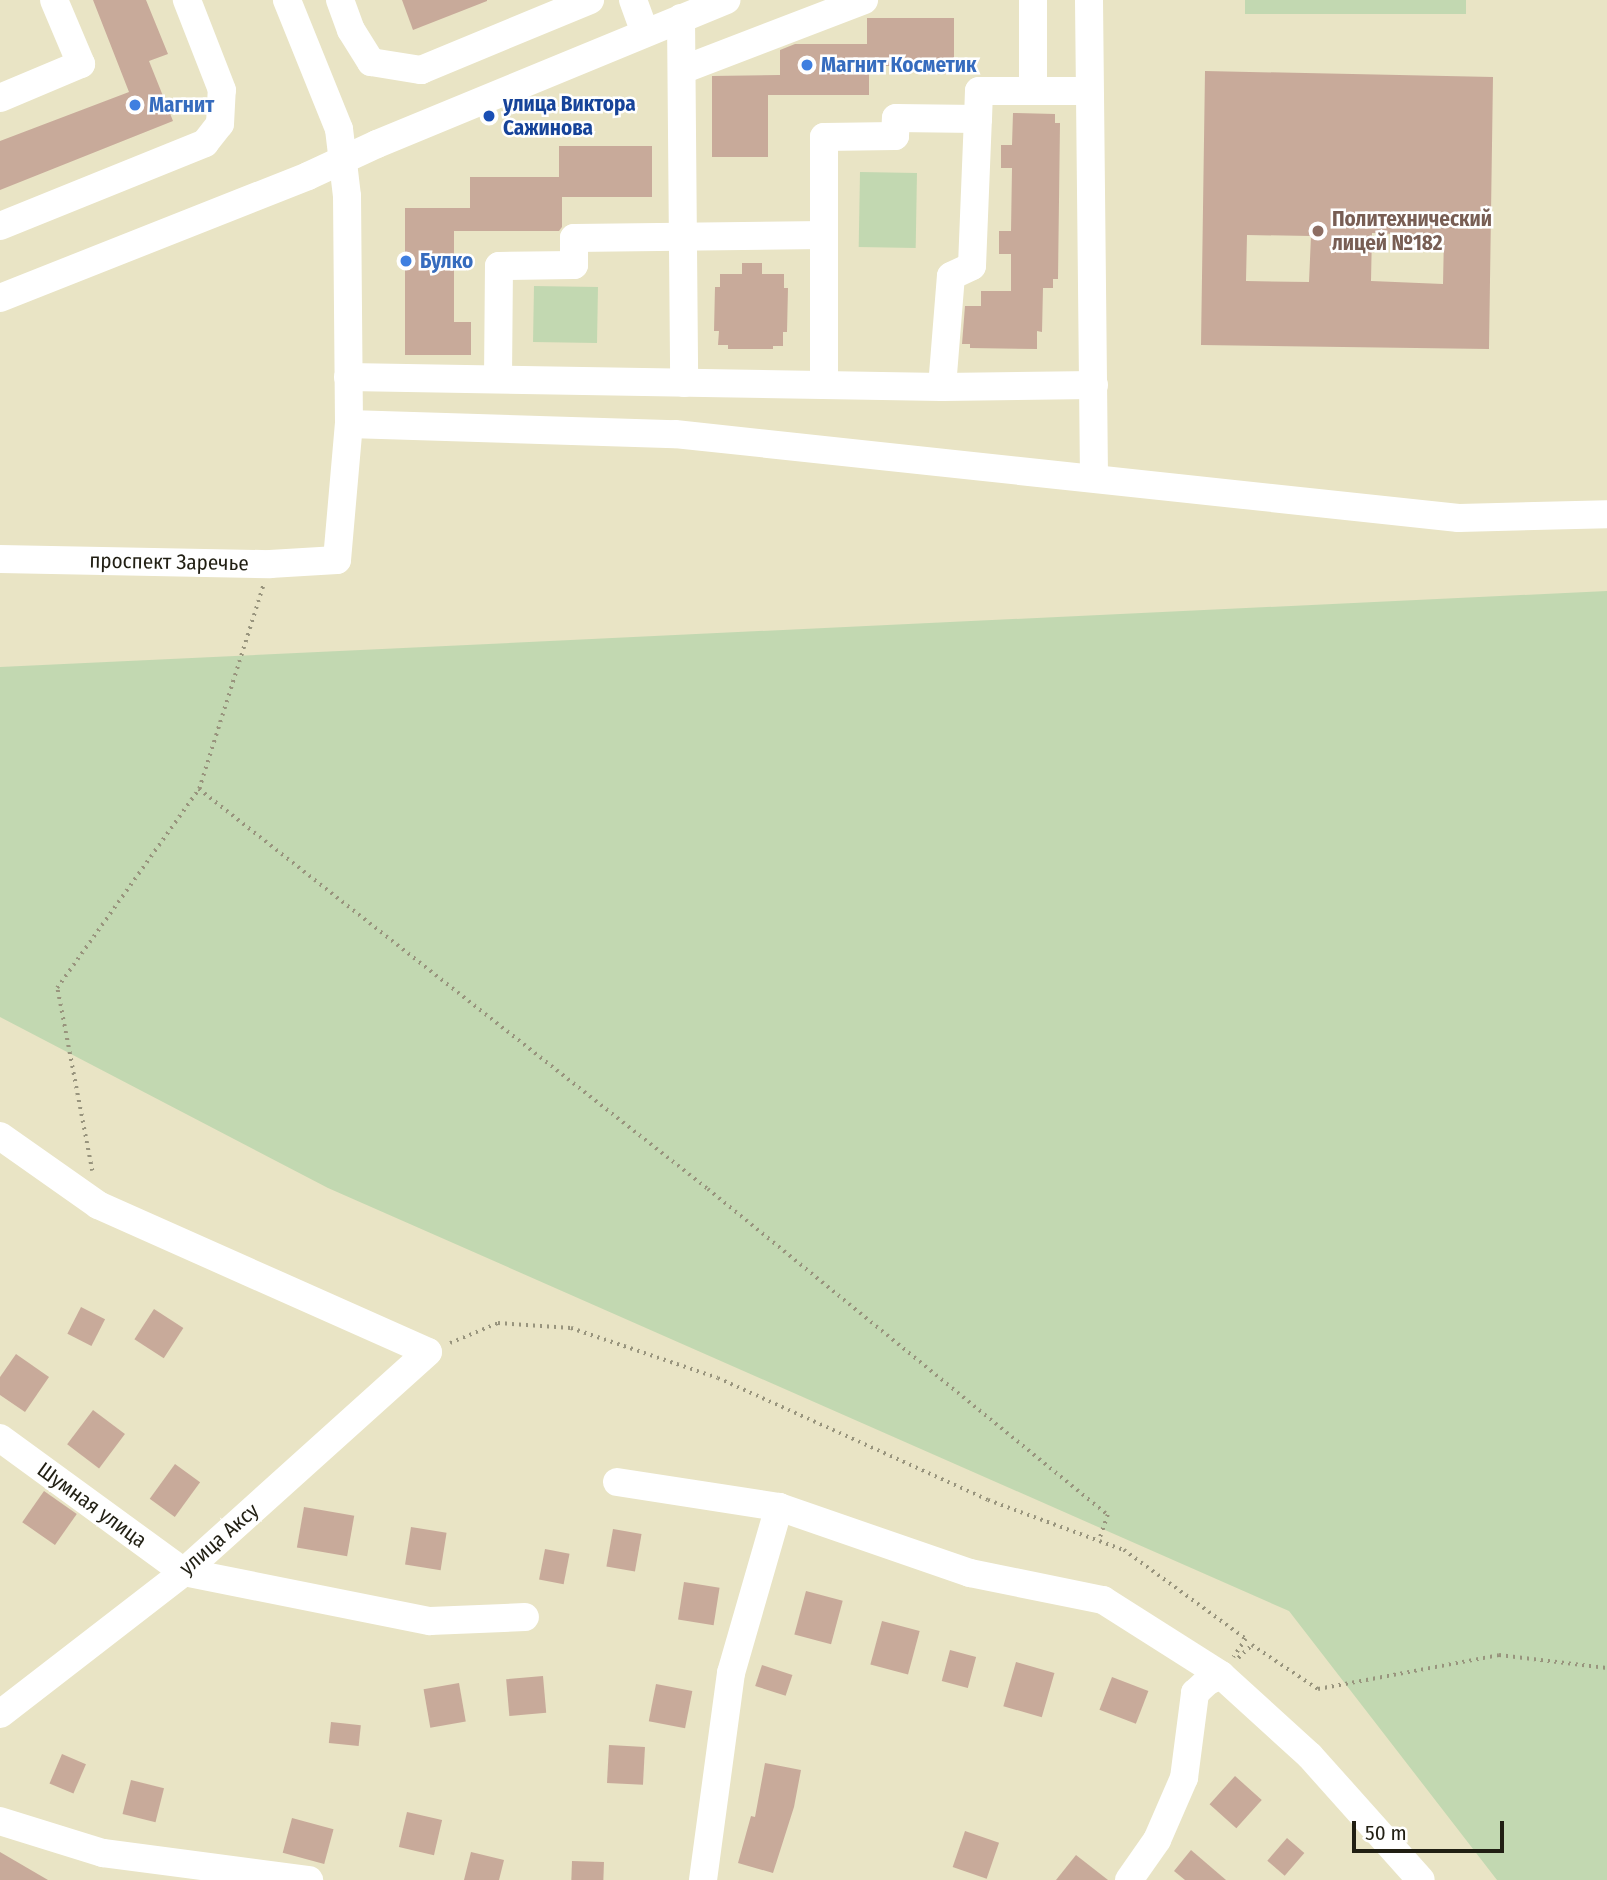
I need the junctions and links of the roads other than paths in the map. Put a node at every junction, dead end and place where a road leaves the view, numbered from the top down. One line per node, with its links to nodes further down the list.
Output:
1 (54, 0): 16 (street)
2 (187, 0): 19 (street)
3 (287, 0): 18 (street)
4 (340, 0): 5 (street)
5 (590, 0)
6 (633, 0): 12 (street)
7 (727, 0): 11 (street)
8 (864, 0): 13 (street)
9 (1033, 0): 14 (street)
10 (1089, 0): 15 (street)
11 (681, 18): 12 (street); 13 (street)
12 (645, 33): 18 (street)
13 (682, 70): 21 (street)
14 (1033, 91): 15 (street); 17 (street)
15 (1089, 91): 27 (street)
16 (0, 97)
17 (978, 119): 20 (street); 28 (street)
18 (344, 159): 22 (street); 23 (street)
19 (0, 226)
20 (824, 235): 21 (street); 26 (street)
21 (683, 237): 24 (street); 25 (street)
22 (0, 298)
23 (348, 377): 24 (street); 29 (street)
24 (498, 379): 25 (street)
25 (684, 383): 26 (street)
26 (824, 386): 28 (street)
27 (1094, 386): 28 (street); 30 (street)
28 (942, 387)
29 (349, 424): 30 (street); 32 (street, проспект Заречье)
30 (1094, 478): 31 (street)
31 (1607, 514)
32 (0, 559)
33 (0, 1136): 37 (street, улица Аксу)
34 (0, 1438): 37 (street, Шумная улица)
35 (617, 1482): 36 (street)
36 (779, 1507): 39 (street); 43 (street)
37 (184, 1572): 38 (street); 40 (street, улица Аксу)
38 (525, 1617)
39 (1221, 1675): 44 (street); 45 (street)
40 (1, 1712)
41 (0, 1821): 42 (street)
42 (309, 1880)
43 (703, 1880)
44 (1129, 1880)
45 (1421, 1880)

